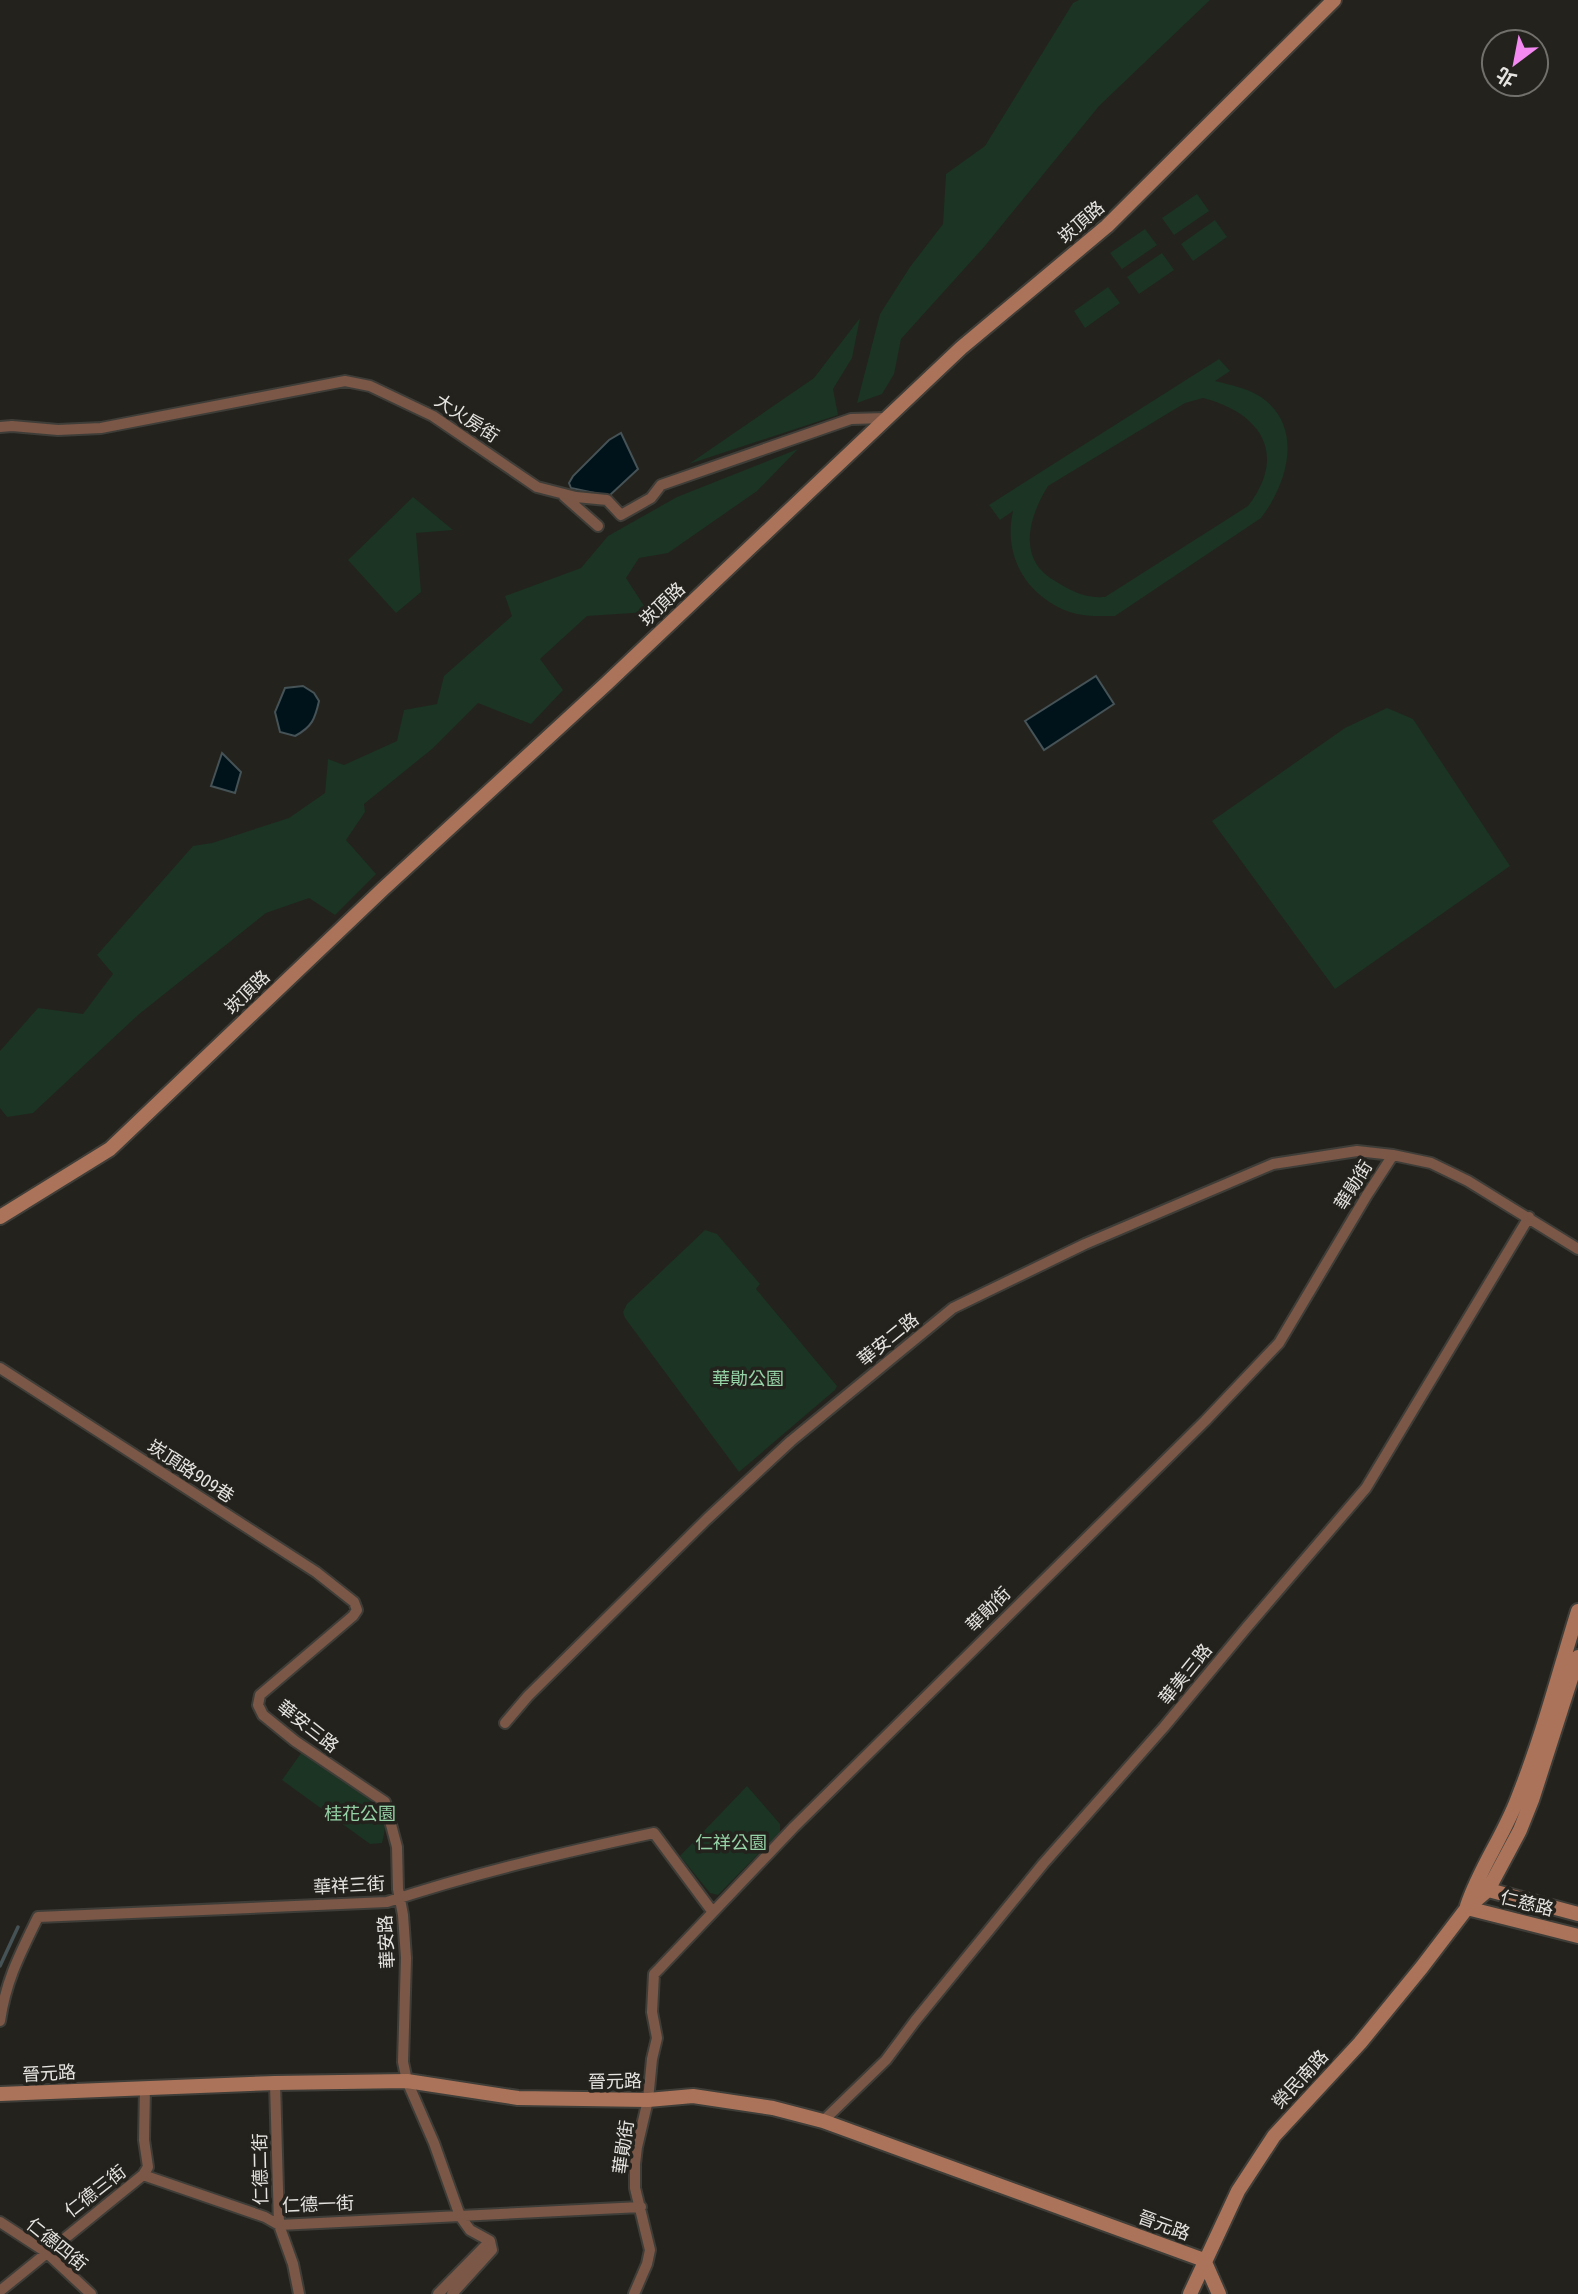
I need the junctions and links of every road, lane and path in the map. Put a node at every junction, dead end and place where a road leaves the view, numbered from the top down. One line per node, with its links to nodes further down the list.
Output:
1 (1334, 0): 2 (street, 崁頂路)
2 (886, 418): 4 (street, 大火房街); 7 (street, 崁頂路)
3 (0, 427): 4 (street, 大火房街)
4 (560, 493): 5 (street)
5 (598, 526)
6 (1393, 1155): 8 (street, 華勛街); 14 (street, 華安二路); 19 (street, 華勛街)
7 (0, 1217)
8 (1529, 1217): 9 (street, 華勛街); 28 (street, 華美三路)
9 (1578, 1249)
10 (0, 1368): 11 (street, 崁頂路909巷)
11 (357, 1610): 15 (street, 華安三路)
12 (1578, 1611): 16 (street, 榮民南路)
13 (1578, 1657): 16 (street, 榮民南路)
14 (505, 1723)
15 (385, 1802): 17 (street, 華安路)
16 (1481, 1888): 18 (street, 榮民南路); 20 (street, 仁慈路)
17 (400, 1898): 19 (street, 華祥三街); 22 (street, 華祥三街); 23 (street, 華安路)
18 (1466, 1908): 21 (street, 仁慈路); 36 (street, 榮民南路)
19 (712, 1911): 27 (street, 華勛街)
20 (1578, 1914)
21 (1578, 1936)
22 (0, 2021)
23 (407, 2081): 24 (street, 晉元路); 27 (street, 晉元路); 31 (street)
24 (275, 2083): 25 (street, 晉元路); 33 (street, 仁德二街)
25 (145, 2088): 26 (street, 晉元路); 29 (street, 仁德三街)
26 (0, 2094)
27 (648, 2099): 28 (street, 晉元路); 30 (street, 華勛街)
28 (824, 2121): 36 (street, 晉元路)
29 (144, 2175): 33 (street, 仁德一街); 35 (street, 仁德三街)
30 (641, 2207): 31 (street, 仁德一街); 42 (street, 華勛街)
31 (460, 2216): 33 (street, 仁德一街); 34 (street)
32 (0, 2222): 35 (street, 仁德四街)
33 (279, 2225): 39 (street, 仁德二街)
34 (489, 2241): 40 (street); 41 (street)
35 (46, 2252): 37 (street, 仁德三街); 38 (street, 仁德四街)
36 (1204, 2260): 43 (street, 榮民南路); 44 (street)
37 (0, 2291)
38 (91, 2294)
39 (299, 2294)
40 (438, 2294)
41 (452, 2294)
42 (634, 2294)
43 (1190, 2294)
44 (1219, 2294)

